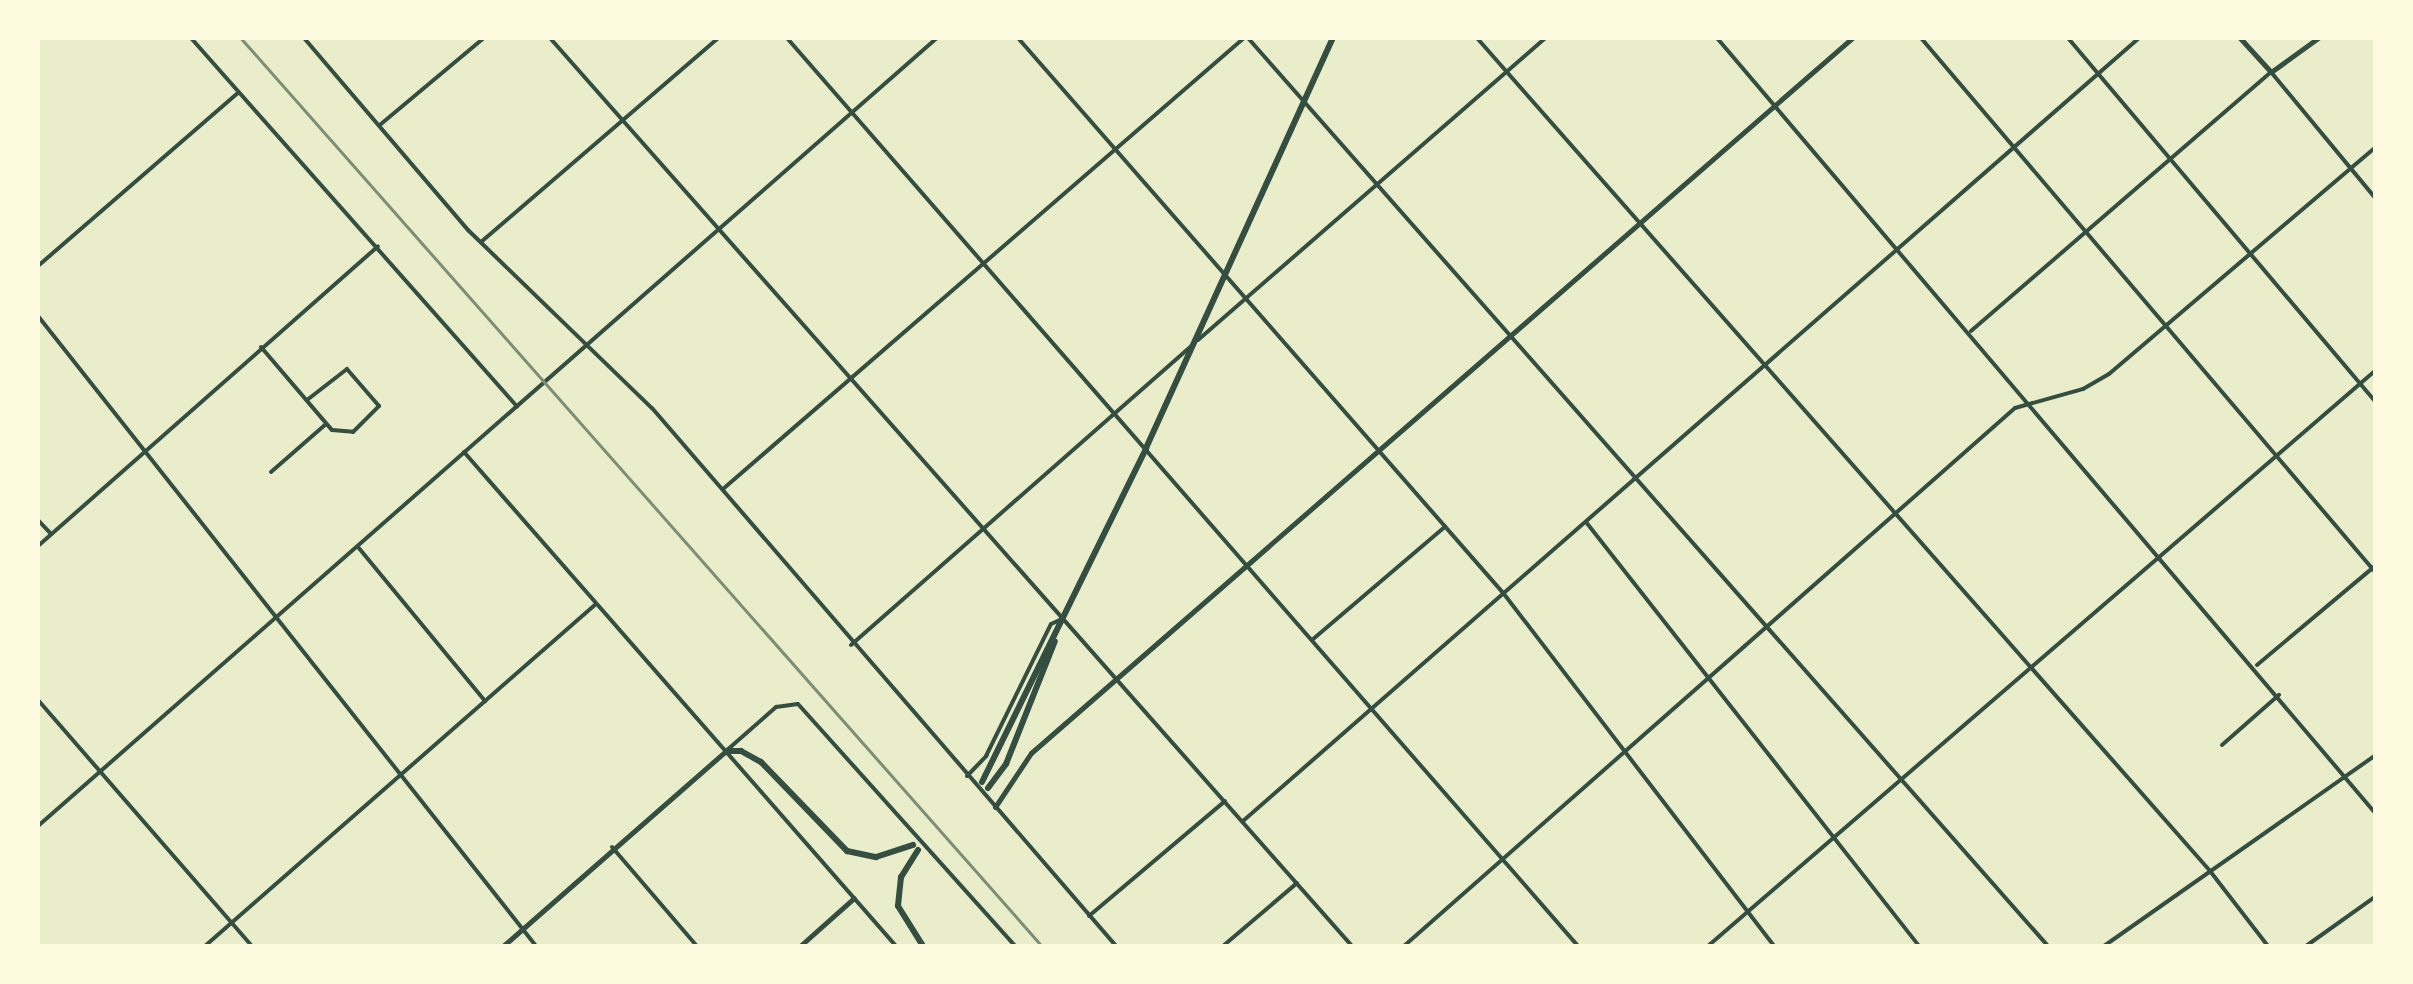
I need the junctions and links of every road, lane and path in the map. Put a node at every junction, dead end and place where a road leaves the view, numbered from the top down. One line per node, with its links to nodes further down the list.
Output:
1 (190, 38): 23 (street)
2 (304, 38): 28 (street)
3 (484, 38): 28 (street)
4 (550, 38): 27 (street)
5 (718, 38): 27 (street)
6 (787, 38): 26 (street)
7 (937, 38): 26 (street)
8 (1018, 38): 31 (street)
9 (1246, 38): 24 (street); 31 (street)
10 (1334, 38): 24 (main road)
11 (1477, 38): 20 (street)
12 (1546, 38): 20 (street)
13 (1717, 38): 25 (street)
14 (1852, 38): 25 (street)
15 (1922, 38): 29 (street)
16 (2068, 38): 21 (street)
17 (2139, 38): 21 (street)
18 (2240, 38): 22 (street)
19 (2318, 38): 22 (street)
20 (1507, 72): 34 (street); 36 (street)
21 (2099, 72): 29 (street); 32 (street)
22 (2271, 72): 32 (street); 33 (street)
23 (238, 93): 40 (street); 43 (street)
24 (1304, 103): 34 (street); 45 (main road)
25 (1775, 106): 36 (street); 41 (street)
26 (852, 111): 37 (street); 44 (street)
27 (625, 121): 37 (street); 39 (street)
28 (381, 124): 39 (street)
29 (2018, 144): 38 (street); 41 (street)
30 (2376, 148): 33 (street)
31 (1119, 152): 44 (street); 45 (street)
32 (2172, 158): 38 (street); 42 (street)
33 (2349, 167): 35 (street); 42 (street)
34 (1376, 186): 46 (street); 50 (street)
35 (2376, 199)
36 (1641, 224): 50 (street); 54 (street)
37 (721, 228): 52 (street); 56 (street)
38 (2088, 230): 48 (street); 49 (street)
39 (481, 242): 52 (street)
40 (378, 246): 53 (street); 61 (street)
41 (1900, 249): 49 (street); 54 (street)
42 (2255, 253): 48 (street); 57 (street)
43 (38, 266)
44 (985, 268): 56 (street); 62 (street)
45 (1226, 272): 46 (street); 51 (main road)
46 (1248, 298): 51 (street); 65 (street)
47 (38, 316): 66 (street)
48 (2168, 326): 60 (street); 68 (street)
49 (1970, 331): 60 (street)
50 (1510, 336): 65 (street); 70 (street)
51 (1196, 341): 62 (street); 64 (main road)
52 (587, 344): 61 (street); 71 (street)
53 (261, 348): 58 (street); 66 (street)
54 (1766, 363): 70 (street); 72 (street)
55 (2376, 370): 57 (street)
56 (857, 379): 71 (street); 76 (street)
57 (2359, 382): 59 (street); 68 (street)
58 (306, 400): 63 (street); 63 (street)
59 (2376, 402)
60 (2033, 403): 72 (street); 80 (street)
61 (517, 406): 67 (street)
62 (1117, 416): 64 (street); 76 (street)
63 (326, 424): 69 (street)
64 (1146, 448): 81 (street); 86 (main road)
65 (1382, 449): 75 (street); 81 (street)
66 (141, 452): 77 (street); 85 (street)
67 (464, 452): 79 (street); 84 (street)
68 (2276, 455): 80 (street); 82 (street)
69 (271, 472)
70 (1634, 479): 74 (street); 87 (street)
71 (723, 489): 89 (street)
72 (1897, 514): 87 (street); 90 (street)
73 (38, 520): 77 (street)
74 (1586, 522): 83 (street); 92 (street)
75 (1446, 526): 83 (street); 88 (street)
76 (986, 531): 86 (street); 89 (street)
77 (51, 534): 78 (street)
78 (38, 546)
79 (357, 546): 85 (street); 96 (street)
80 (2160, 554): 90 (street); 91 (street)
81 (1248, 566): 88 (street); 93 (street)
82 (2374, 569): 91 (street)
83 (1504, 594): 97 (street); 100 (street)
84 (597, 603): 96 (street); 99 (street)
85 (273, 618): 102 (street); 103 (street)
86 (1064, 618): 93 (street); 104 (street); 107 (main road)
87 (1766, 630): 92 (street); 106 (street)
88 (1312, 640): 97 (street)
89 (851, 645): 104 (street)
90 (2028, 666): 106 (street); 116 (street)
91 (2256, 667): 94 (street)
92 (1712, 677): 100 (street); 113 (street)
93 (1119, 682): 108 (street); 109 (street)
94 (2279, 695): 98 (street); 105 (street)
95 (38, 700): 102 (street)
96 (485, 701): 103 (street)
97 (1374, 711): 111 (street); 115 (street)
98 (2222, 745)
99 (726, 751): 114 (street); 119 (street); 131 (main road); 132 (street)
100 (1626, 752): 115 (street); 120 (street)
101 (2376, 755): 105 (street)
102 (100, 771): 112 (street); 122 (street)
103 (400, 776): 122 (street); 123 (street)
104 (968, 776): 109 (street)
105 (2347, 776): 110 (street); 116 (street)
106 (1902, 778): 113 (street); 141 (street)
107 (985, 785)
108 (1225, 801): 111 (street); 121 (street)
109 (995, 807): 121 (street)
110 (2376, 814)
111 (1243, 821): 117 (street)
112 (38, 826)
113 (1833, 838): 120 (street); 140 (street)
114 (612, 847): 123 (street); 128 (street)
115 (1502, 860): 136 (street); 137 (street)
116 (2210, 871): 142 (street); 143 (street)
117 (1298, 883): 134 (street); 135 (street)
118 (2376, 896): 144 (street)
119 (854, 898): 129 (street); 130 (street)
120 (1748, 912): 138 (street); 139 (street)
121 (1090, 916): 133 (street)
122 (232, 923): 124 (street); 125 (street)
123 (522, 930): 126 (street); 127 (street)
124 (205, 946)
125 (252, 946)
126 (503, 946)
127 (536, 946)
128 (696, 946)
129 (800, 946)
130 (896, 946)
131 (923, 946)
132 (1015, 946)
133 (1116, 946)
134 (1223, 946)
135 (1352, 946)
136 (1404, 946)
137 (1578, 946)
138 (1708, 946)
139 (1774, 946)
140 (1918, 946)
141 (2048, 946)
142 (2104, 946)
143 (2268, 946)
144 (2306, 946)

